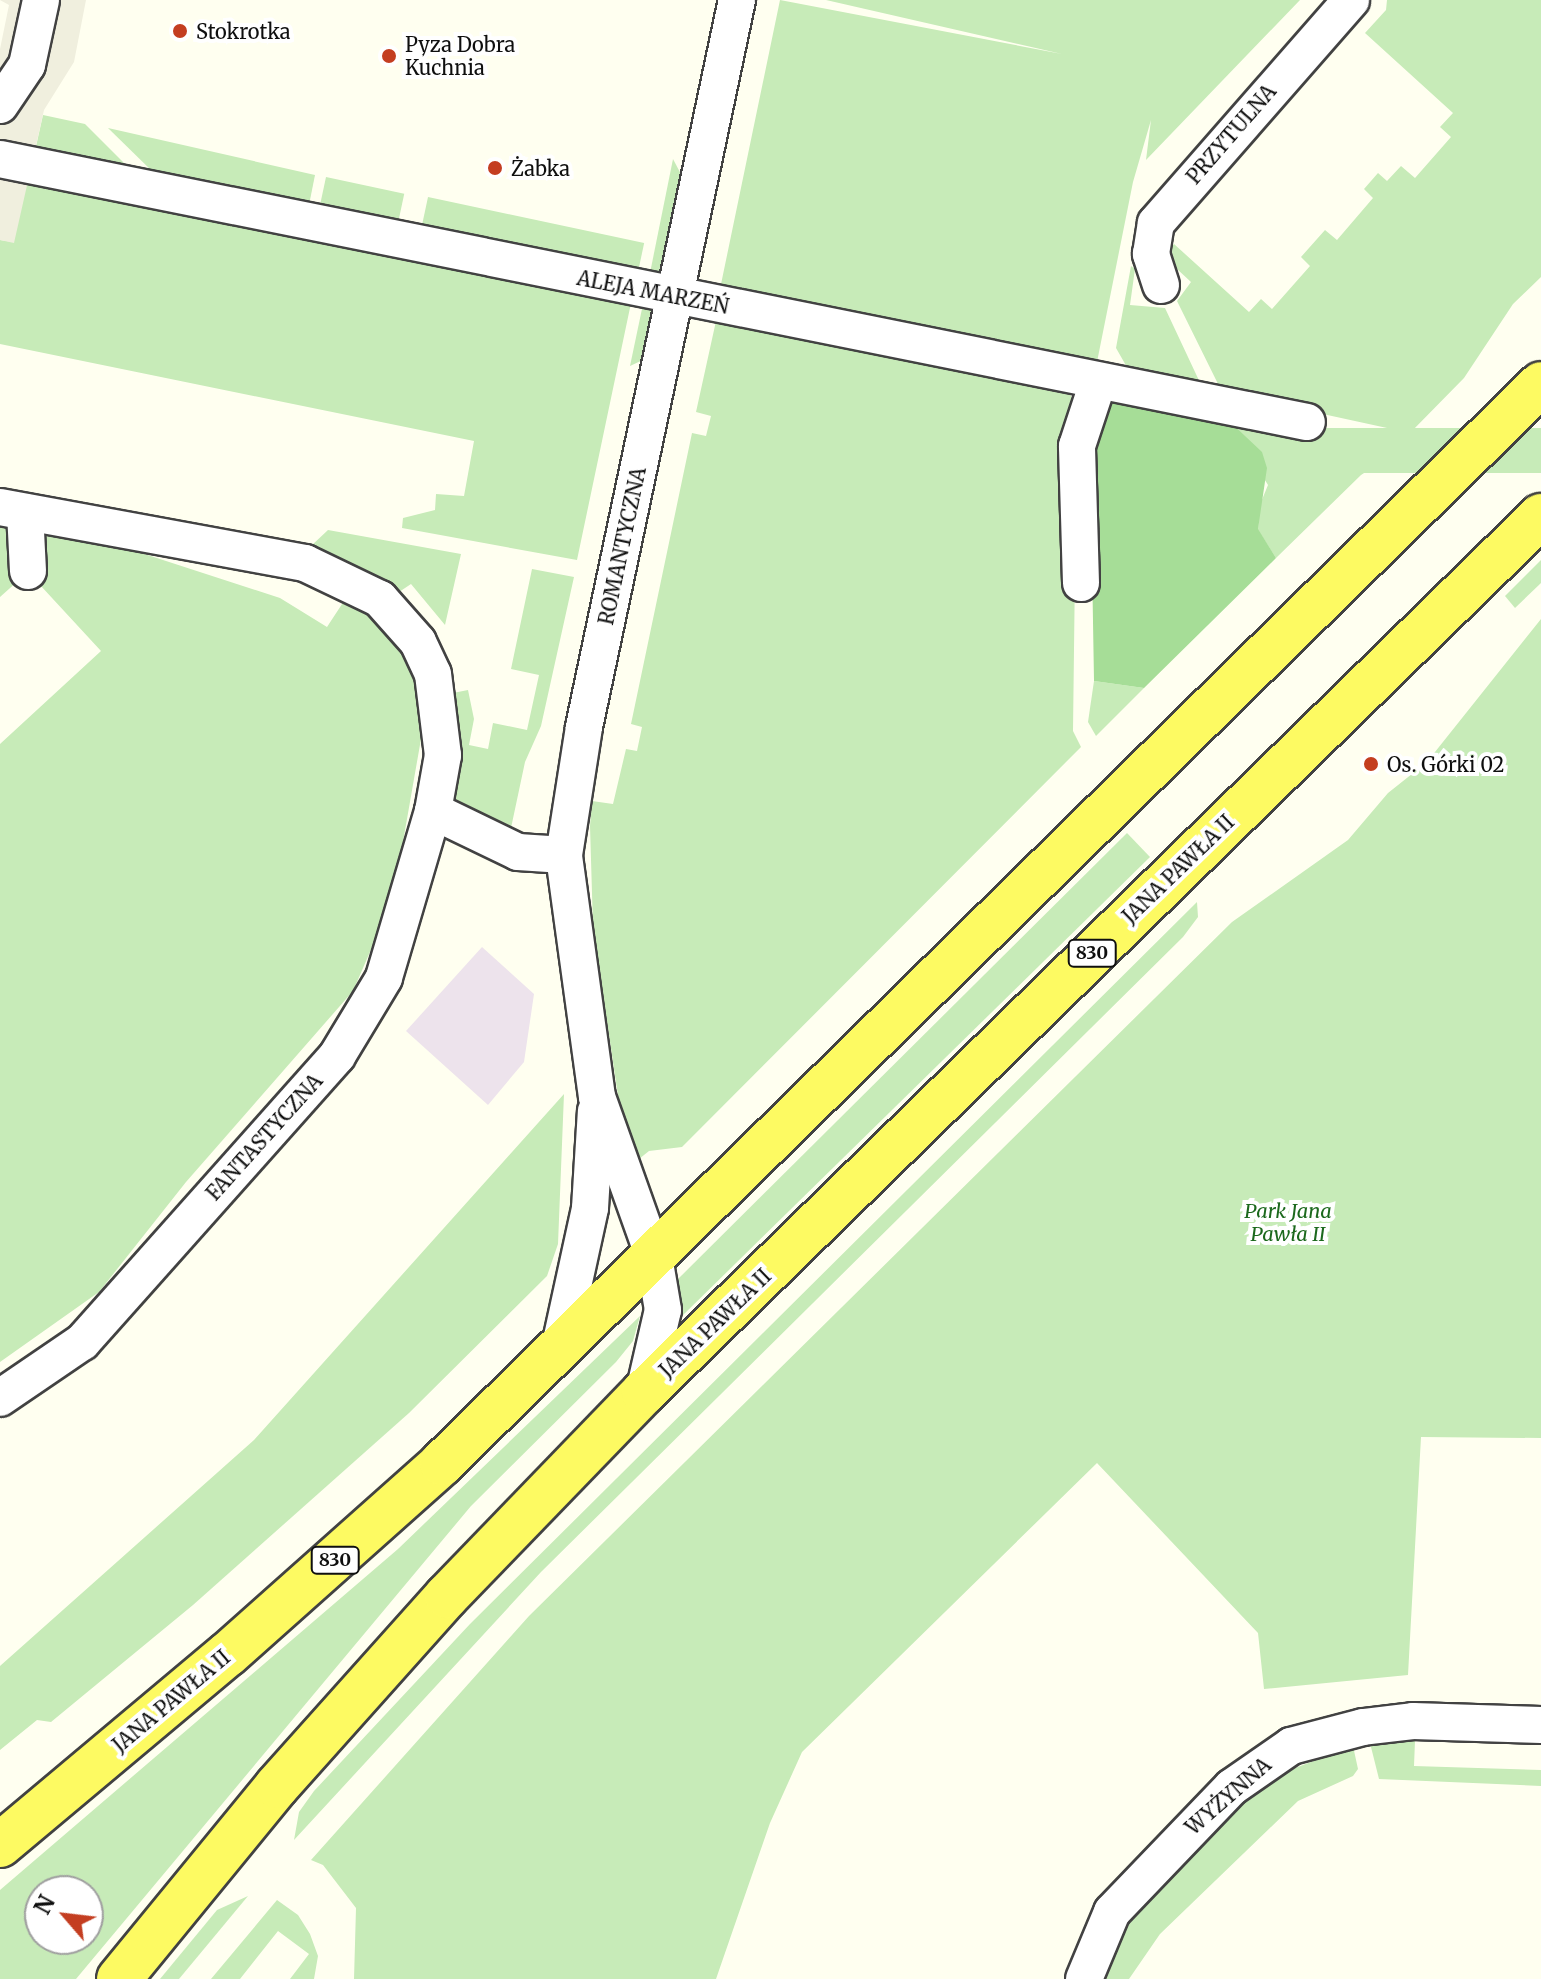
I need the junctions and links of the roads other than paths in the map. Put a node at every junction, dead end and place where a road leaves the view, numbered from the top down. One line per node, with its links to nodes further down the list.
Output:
1 (41, 0): 4 (street)
2 (737, 0): 7 (street, ROMANTYCZNA)
3 (1351, 0): 6 (street, PRZYTULNA)
4 (0, 105)
5 (0, 159): 7 (street, ALEJA MARZEŃ)
6 (1161, 285)
7 (675, 297): 8 (street, ALEJA MARZEŃ); 16 (street, ROMANTYCZNA)
8 (1098, 382): 10 (street, ALEJA MARZEŃ); 14 (street)
9 (1541, 384): 18 (main road, JANA PAWŁA II / 830)
10 (1307, 422)
11 (12, 509): 13 (street); 15 (street, FANTASTYCZNA)
12 (1541, 516): 20 (main road, JANA PAWŁA II / 830)
13 (28, 571)
14 (1081, 583)
15 (433, 811): 16 (street); 21 (street, FANTASTYCZNA)
16 (564, 855): 17 (street, ROMANTYCZNA)
17 (597, 1097): 18 (street, ROMANTYCZNA); 19 (street, ROMANTYCZNA)
18 (654, 1257): 19 (main road, JANA PAWŁA II / 830); 20 (street, JANA PAWŁA II)
19 (560, 1346): 23 (main road, JANA PAWŁA II / 830)
20 (644, 1392): 24 (main road, JANA PAWŁA II / 830)
21 (0, 1398)
22 (1541, 1725): 25 (street, WYŻYNNA)
23 (0, 1845)
24 (119, 1979)
25 (1084, 1979)

